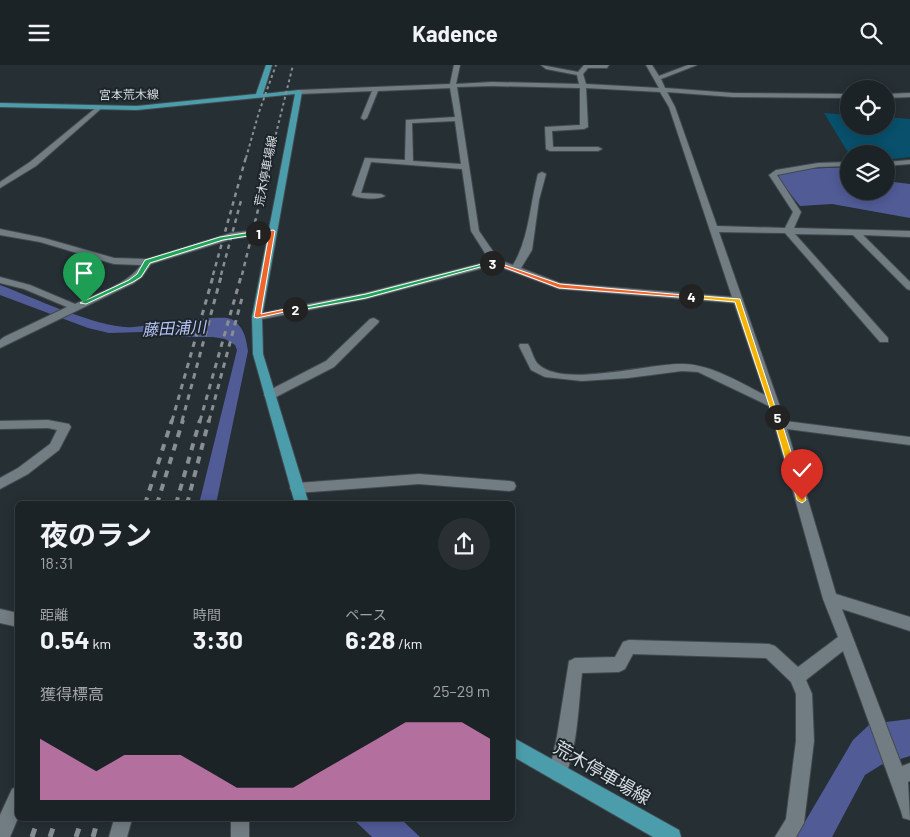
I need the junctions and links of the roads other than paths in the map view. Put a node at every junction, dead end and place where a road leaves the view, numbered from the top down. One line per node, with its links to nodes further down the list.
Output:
1 (267, 65): 13 (main road)
2 (457, 65): 9 (street)
3 (544, 65): 7 (street)
4 (649, 65): 8 (street)
5 (694, 65): 8 (street)
6 (607, 66): 7 (street)
7 (580, 74): 10 (street)
8 (660, 83): 10 (street); 14 (street); 30 (street)
9 (453, 84): 10 (street); 11 (street); 20 (street)
10 (583, 86): 21 (street)
11 (376, 88): 12 (street); 19 (street)
12 (299, 92): 13 (main road); 31 (main road, 荒木停車場線)
13 (259, 96): 18 (main road, 宮本荒木線)
14 (840, 96)
15 (895, 96): 16 (street)
16 (909, 96)
17 (0, 105): 18 (main road, 宮本荒木線)
18 (100, 107): 28 (street)
19 (364, 118)
20 (458, 119): 23 (street); 26 (street)
21 (598, 149)
22 (910, 162): 24 (street)
23 (409, 163): 26 (street); 29 (street)
24 (895, 163)
25 (840, 164): 32 (street)
26 (465, 167): 37 (street)
27 (542, 174): 38 (street)
28 (0, 186)
29 (381, 196)
30 (715, 229): 32 (street); 41 (street)
31 (273, 231): 36 (street); 43 (main road, 荒木停車場線)
32 (788, 231): 34 (street); 45 (street)
33 (0, 232): 36 (street)
34 (855, 232): 35 (street); 40 (street)
35 (910, 233)
36 (148, 261): 42 (street)
37 (496, 263): 38 (street); 43 (street)
38 (515, 270): 41 (street)
39 (0, 279): 42 (street)
40 (910, 287)
41 (738, 300): 49 (street)
42 (74, 307): 46 (street)
43 (257, 317): 48 (main road, 荒木停車場線)
44 (374, 321): 48 (street)
45 (884, 340)
46 (0, 345)
47 (524, 346): 49 (street)
48 (270, 395): 55 (main road, 荒木停車場線)
49 (774, 404): 50 (street)
50 (778, 424): 52 (street); 57 (street)
51 (0, 425): 53 (street)
52 (910, 441)
53 (0, 484)
54 (509, 486): 55 (street)
55 (298, 488): 56 (main road, 荒木停車場線)
56 (301, 501)
57 (830, 599): 60 (street); 61 (street)
58 (0, 616): 59 (street)
59 (15, 619)
60 (910, 624)
61 (847, 639): 62 (street); 65 (street)
62 (797, 677): 64 (street); 74 (street)
63 (515, 748): 64 (main road, 荒木停車場線)
64 (558, 773): 73 (main road, 荒木停車場線)
65 (904, 774): 67 (street)
66 (15, 802): 70 (street)
67 (910, 811)
68 (122, 821): 71 (street)
69 (240, 821): 72 (street)
70 (0, 837)
71 (118, 837)
72 (240, 837)
73 (672, 837)
74 (784, 837)

